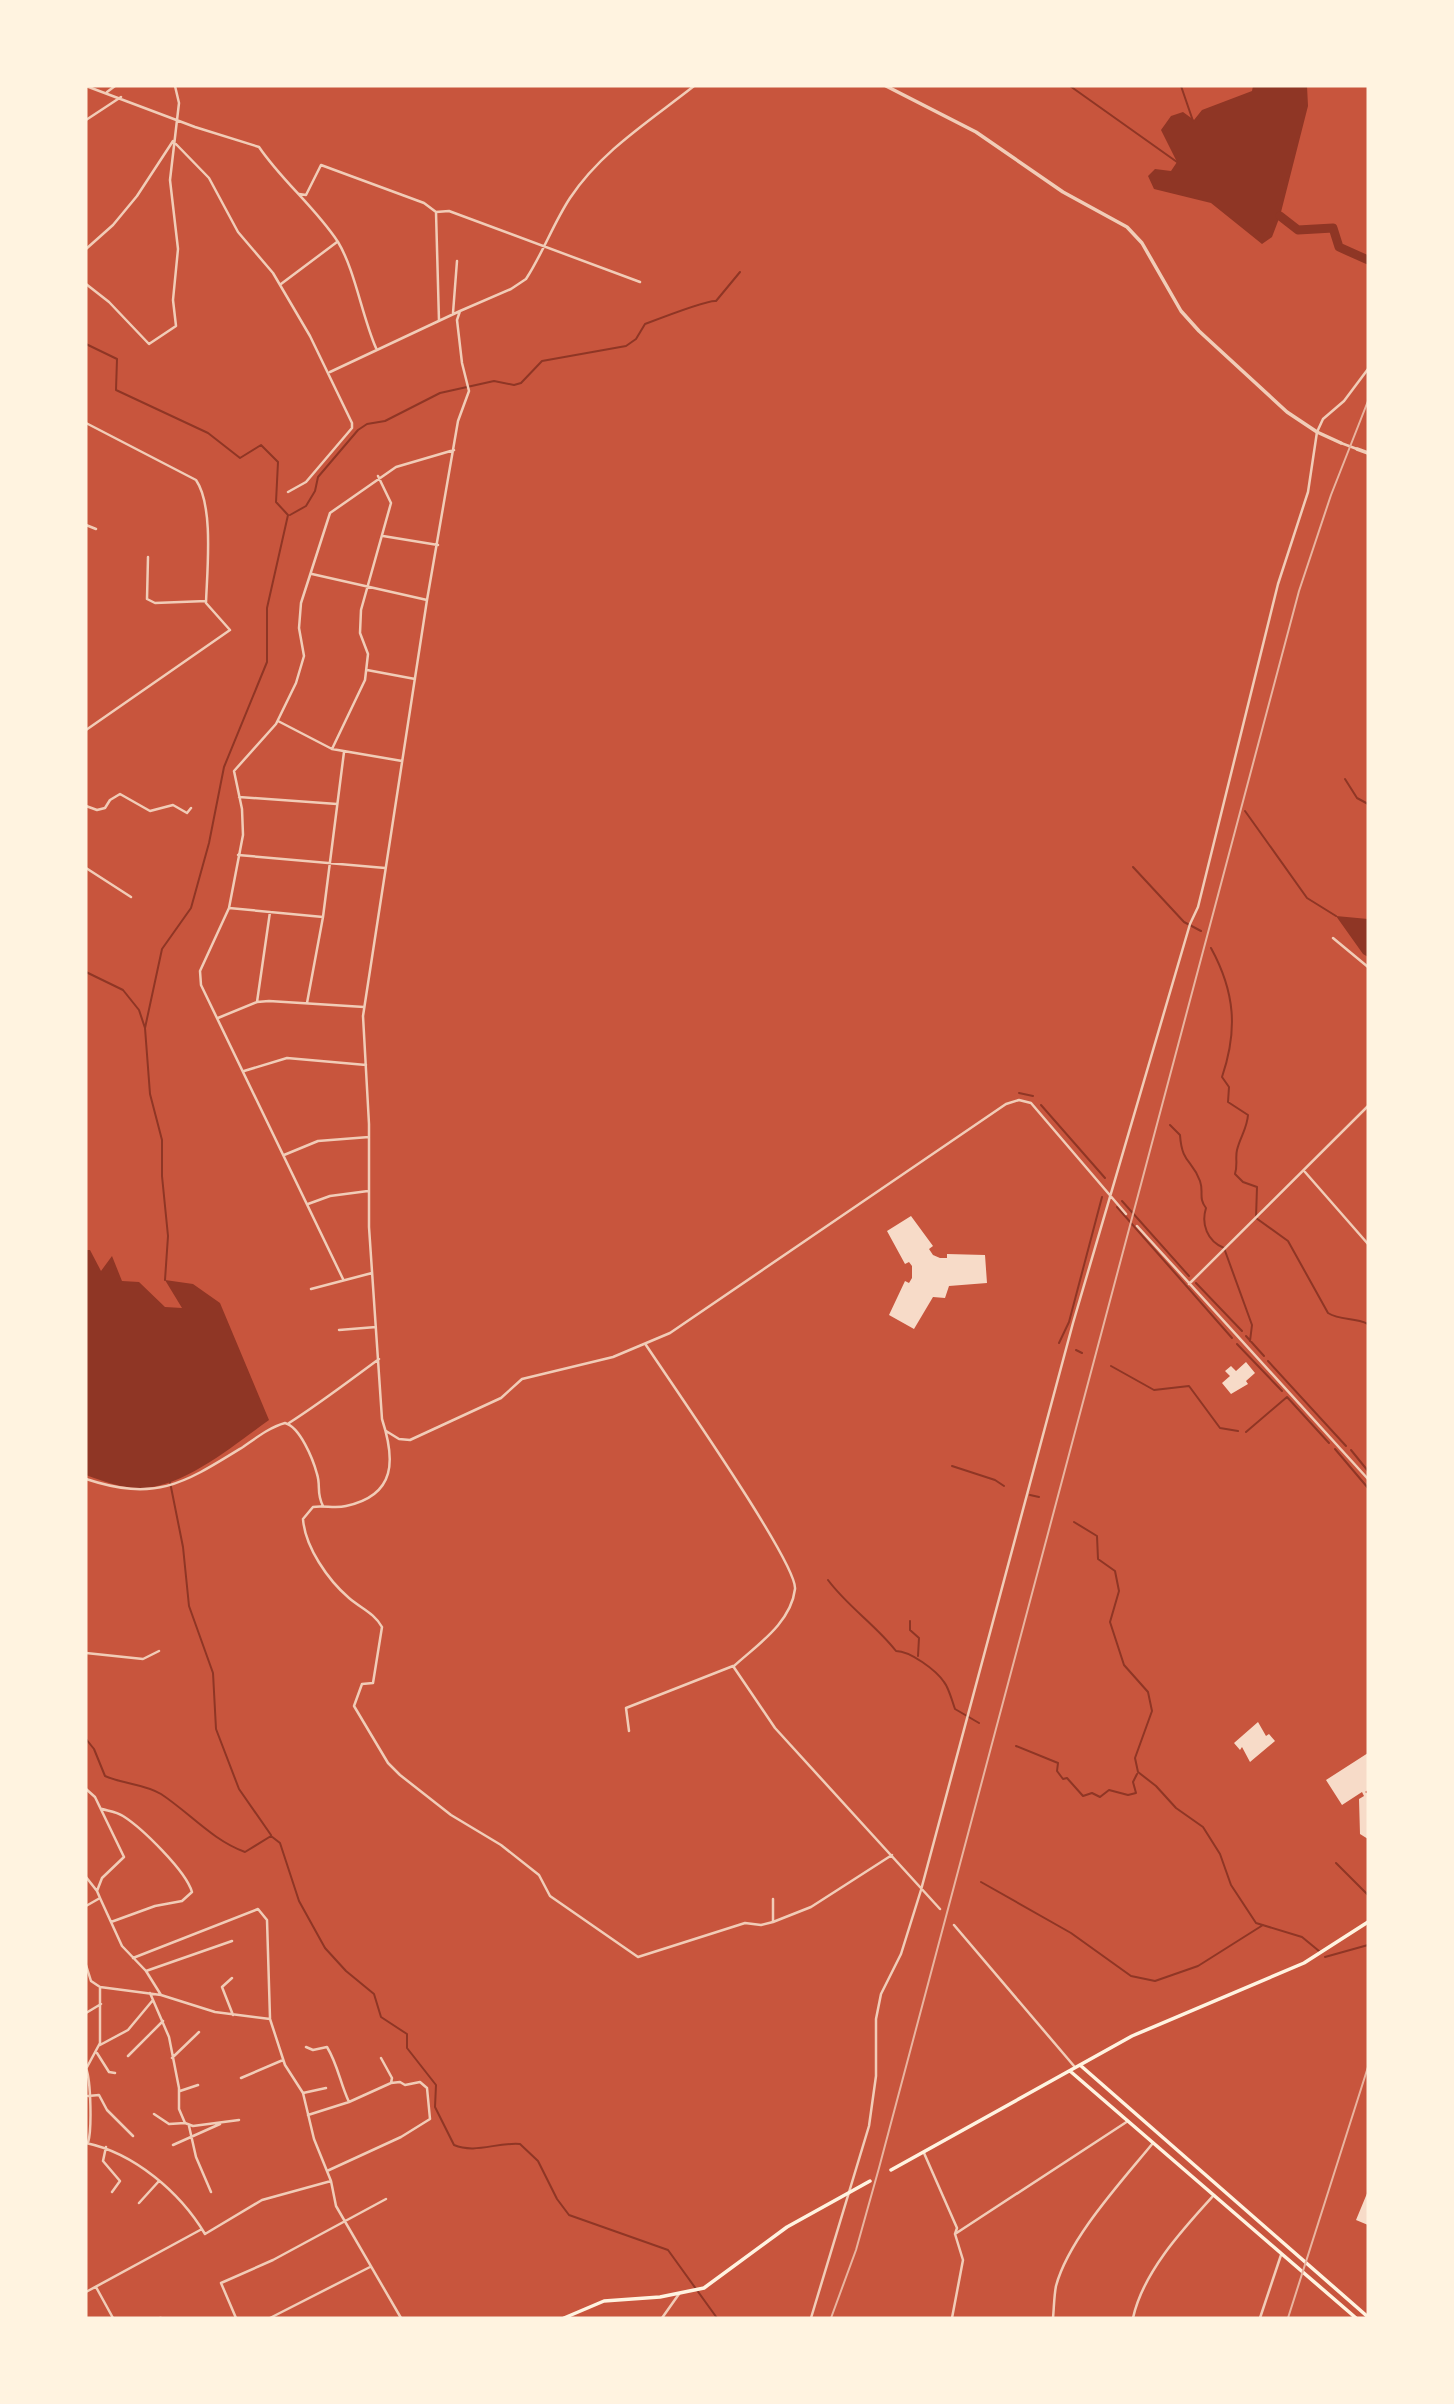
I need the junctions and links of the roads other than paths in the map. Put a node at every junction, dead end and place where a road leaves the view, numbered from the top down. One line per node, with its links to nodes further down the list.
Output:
1 (86, 86): 6 (street)
2 (115, 86): 6 (street)
3 (175, 86): 8 (street)
4 (694, 86): 14 (street)
5 (890, 87): 27 (street)
6 (107, 92): 7 (street)
7 (121, 97): 8 (street); 9 (street)
8 (177, 119): 10 (street); 11 (street)
9 (86, 120)
10 (173, 141): 15 (street); 18 (street); 19 (street)
11 (299, 194): 12 (street); 13 (street)
12 (436, 212): 14 (street); 22 (street)
13 (337, 242): 19 (street); 23 (street)
14 (544, 247): 17 (street); 20 (street)
15 (86, 249)
16 (457, 261): 21 (street)
17 (640, 282)
18 (86, 284)
19 (280, 285): 25 (street)
20 (460, 311): 21 (street); 30 (street)
21 (453, 315): 22 (street)
22 (439, 321): 23 (street)
23 (376, 348): 25 (street)
24 (1368, 369): 27 (street)
25 (328, 372): 33 (street)
26 (86, 423): 42 (street)
27 (1317, 432): 28 (street); 75 (street)
28 (1341, 443): 29 (street)
29 (1357, 449): 31 (street)
30 (454, 450): 32 (street); 37 (street)
31 (1368, 453)
32 (378, 476): 36 (street); 39 (street)
33 (288, 492)
34 (86, 525): 35 (street)
35 (96, 529)
36 (383, 536): 37 (street); 40 (street)
37 (439, 545): 41 (street)
38 (148, 557): 42 (street)
39 (312, 574): 40 (street); 45 (street)
40 (368, 588): 41 (street); 43 (street)
41 (428, 600): 44 (street)
42 (206, 601): 46 (street)
43 (367, 670): 44 (street); 47 (street)
44 (416, 679): 49 (street)
45 (278, 721): 47 (street); 50 (street)
46 (86, 730)
47 (332, 749): 48 (street)
48 (344, 752): 49 (street); 51 (street)
49 (402, 761): 56 (street)
50 (239, 797): 51 (street); 54 (street)
51 (337, 804): 55 (street)
52 (86, 806): 53 (street)
53 (191, 808)
54 (238, 855): 55 (street); 59 (street)
55 (329, 862): 56 (street); 61 (street)
56 (386, 868): 66 (street)
57 (86, 869): 58 (street)
58 (131, 897)
59 (229, 908): 60 (street); 67 (street)
60 (270, 911): 61 (street); 64 (street)
61 (323, 917): 65 (street)
62 (1334, 938): 63 (street)
63 (1368, 967)
64 (257, 1002): 65 (street); 67 (street)
65 (307, 1003): 66 (street)
66 (364, 1007): 68 (street)
67 (218, 1018): 69 (street)
68 (366, 1065): 69 (street); 71 (street)
69 (244, 1071): 72 (street)
70 (1368, 1106): 73 (street)
71 (369, 1137): 72 (street); 74 (street)
72 (284, 1155): 76 (street)
73 (1305, 1172): 79 (street); 82 (street)
74 (368, 1191): 76 (street); 80 (street)
75 (1110, 1196): 77 (street); 86 (street); 101 (street)
76 (308, 1204): 81 (street)
77 (1126, 1214)
78 (1137, 1226): 82 (street)
79 (1368, 1244)
80 (372, 1273): 81 (street); 84 (street)
81 (343, 1279): 83 (street)
82 (1189, 1284): 91 (street)
83 (311, 1289)
84 (376, 1327): 85 (street); 87 (street)
85 (340, 1330)
86 (646, 1345): 89 (street); 95 (street)
87 (379, 1359): 88 (street); 89 (street)
88 (289, 1423): 90 (street); 92 (street)
89 (386, 1431): 92 (street)
90 (86, 1479)
91 (1368, 1479)
92 (323, 1506): 108 (street)
93 (159, 1651): 94 (street)
94 (86, 1653)
95 (733, 1666): 96 (street); 99 (street)
96 (629, 1731)
97 (86, 1789): 98 (street)
98 (102, 1809): 102 (street); 107 (street)
99 (892, 1855): 101 (street); 108 (street)
100 (86, 1877): 102 (street)
101 (921, 1890): 106 (street); 163 (street)
102 (97, 1891): 103 (street)
103 (100, 1898): 105 (street); 107 (street)
104 (773, 1899): 108 (street)
105 (86, 1906)
106 (940, 1909)
107 (111, 1922): 112 (street)
108 (773, 1922)
109 (1368, 1922): 133 (main road)
110 (954, 1925): 133 (street)
111 (232, 1941): 114 (street)
112 (133, 1958): 114 (street); 123 (street)
113 (86, 1965): 116 (street)
114 (146, 1971): 118 (street)
115 (232, 1978): 122 (street)
116 (100, 1987): 117 (street); 120 (street)
117 (150, 1993): 118 (street); 119 (street)
118 (161, 1995): 122 (street)
119 (153, 2000): 124 (street); 126 (street)
120 (101, 2004): 121 (street); 126 (street)
121 (86, 2013)
122 (233, 2015): 123 (street)
123 (270, 2019): 132 (street)
124 (163, 2021): 129 (street); 130 (street)
125 (199, 2032): 130 (street)
126 (100, 2045): 128 (street)
127 (306, 2047): 144 (street)
128 (97, 2053): 134 (street); 136 (street)
129 (128, 2056)
130 (172, 2058): 141 (street)
131 (381, 2058): 138 (street)
132 (283, 2060): 137 (street); 142 (street)
133 (1078, 2066): 135 (main road); 177 (main road)
134 (86, 2068): 143 (street)
135 (1070, 2071): 148 (main road); 157 (main road)
136 (115, 2073)
137 (241, 2078)
138 (391, 2083): 144 (street); 159 (street)
139 (198, 2085): 141 (street)
140 (326, 2088): 142 (street)
141 (180, 2091): 150 (street)
142 (303, 2093): 146 (street)
143 (88, 2096): 151 (street); 153 (street)
144 (349, 2102): 146 (street)
145 (154, 2113): 150 (street)
146 (308, 2115): 159 (street)
147 (239, 2120): 149 (street)
148 (1128, 2121): 154 (main road); 171 (street)
149 (223, 2122): 150 (street); 152 (street)
150 (187, 2125): 152 (street)
151 (133, 2136)
152 (193, 2137): 155 (street); 165 (street)
153 (87, 2143): 156 (street)
154 (1153, 2143): 166 (main road); 186 (street)
155 (173, 2145)
156 (106, 2147): 160 (street); 164 (street)
157 (923, 2152): 158 (main road); 171 (street)
158 (891, 2170)
159 (327, 2171): 161 (street)
160 (159, 2181): 168 (street); 170 (street)
161 (331, 2181): 169 (street); 170 (street)
162 (870, 2181): 163 (main road)
163 (852, 2191): 176 (main road); 184 (street)
164 (112, 2192)
165 (211, 2192)
166 (1214, 2195): 172 (main road); 187 (street)
167 (386, 2199): 169 (street)
168 (139, 2203)
169 (347, 2222): 173 (street); 179 (street)
170 (202, 2229): 174 (street)
171 (955, 2234): 185 (street)
172 (1282, 2254): 188 (street); 189 (main road)
173 (370, 2267): 180 (street); 181 (street)
174 (96, 2287): 175 (street); 178 (street)
175 (86, 2292)
176 (679, 2294): 182 (main road); 183 (street)
177 (1368, 2317)
178 (113, 2318)
179 (236, 2318)
180 (270, 2318)
181 (401, 2318)
182 (564, 2318)
183 (662, 2318)
184 (811, 2318)
185 (952, 2318)
186 (1053, 2318)
187 (1133, 2318)
188 (1260, 2318)
189 (1356, 2318)

